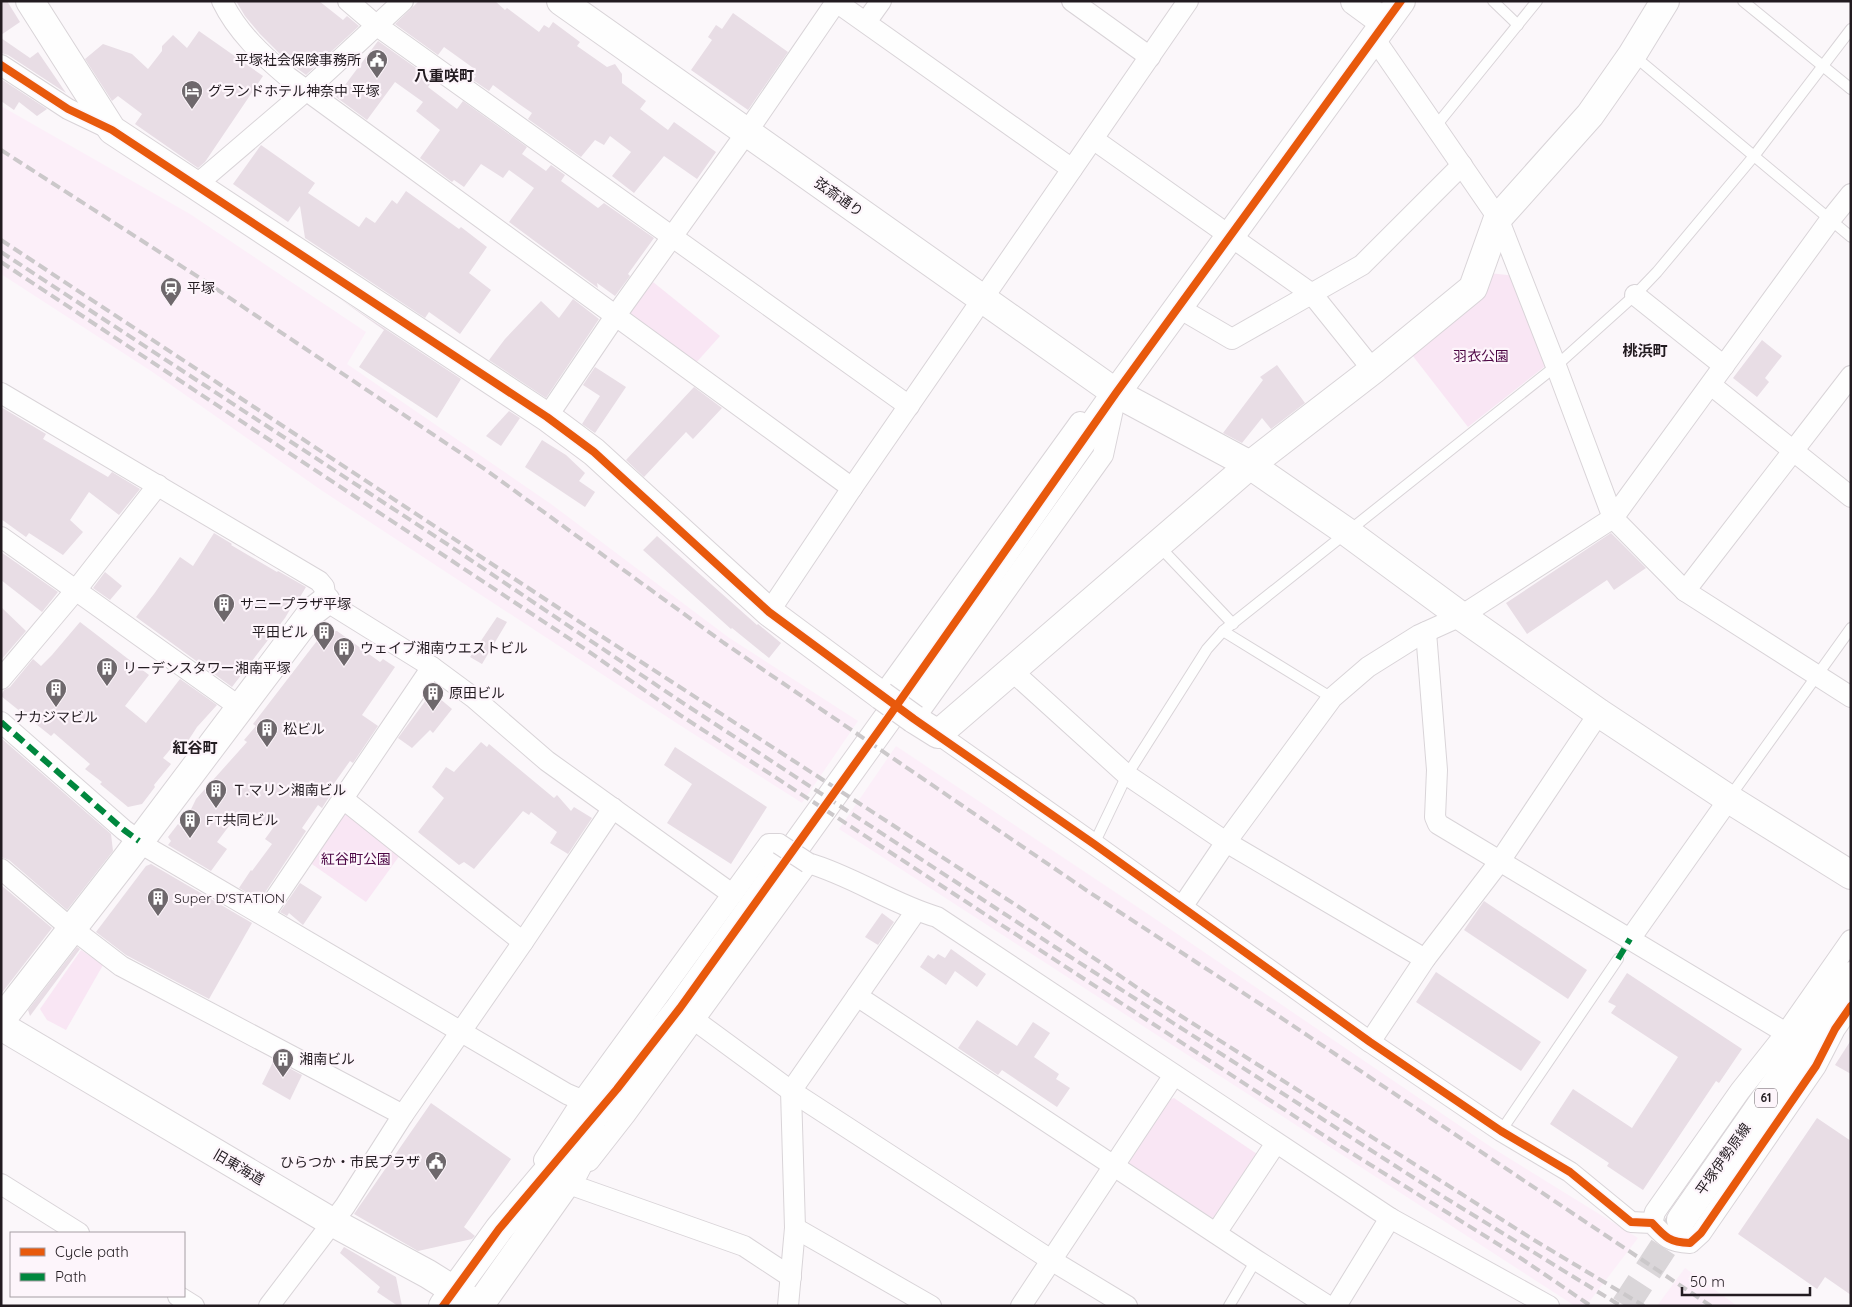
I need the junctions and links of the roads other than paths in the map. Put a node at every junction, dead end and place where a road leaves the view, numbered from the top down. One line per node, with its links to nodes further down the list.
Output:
1 (30, 1): 28 (street)
2 (222, 1): 26 (street)
3 (348, 1): 17 (street)
4 (403, 1): 17 (street)
5 (562, 1): 29 (street, 弦斎通り)
6 (881, 1): 16 (street)
7 (1072, 1): 22 (street)
8 (1188, 1): 22 (street)
9 (1355, 1): 20 (street)
10 (1401, 1): 20 (street)
11 (1493, 1): 18 (lane)
12 (1537, 1): 18 (lane)
13 (1665, 1): 21 (street)
14 (1743, 1): 24 (lane)
15 (836, 2): 16 (street); 29 (street)
16 (866, 22): 33 (street)
17 (376, 25): 26 (street); 38 (street)
18 (1518, 25): 27 (lane)
19 (1851, 29): 24 (lane)
20 (1380, 30): 27 (street); 39 (street)
21 (1632, 55): 31 (lane); 36 (street)
22 (1150, 57): 30 (street)
23 (1, 65): 28 (street)
24 (1822, 66): 25 (lane); 31 (lane)
25 (1851, 89)
26 (307, 90): 34 (street); 45 (street)
27 (1435, 127): 32 (street)
28 (112, 130): 34 (street)
29 (747, 132): 38 (street); 43 (street, 弦斎通り)
30 (1093, 139): 33 (street); 39 (street)
31 (1754, 156): 37 (lane); 42 (lane)
32 (1462, 165): 36 (street); 41 (street)
33 (1072, 169): 43 (street)
34 (196, 186): 54 (street)
35 (1851, 194): 37 (street)
36 (1498, 218): 46 (street); 48 (street)
37 (1830, 220): 40 (lane); 47 (street)
38 (671, 236): 45 (street); 53 (street)
39 (1231, 236): 41 (street); 44 (street)
40 (1851, 237)
41 (1312, 294): 44 (street); 48 (street)
42 (1635, 295): 46 (lane); 47 (street)
43 (982, 299): 52 (street, 弦斎通り); 53 (street)
44 (1179, 308): 52 (street)
45 (616, 315): 54 (street); 58 (street)
46 (1556, 366): 60 (street); 61 (lane)
47 (1724, 366): 50 (street)
48 (1373, 370): 56 (street)
49 (1851, 376): 55 (street)
50 (1710, 384): 55 (street); 60 (street)
51 (1, 393): 57 (street)
52 (1116, 393): 56 (street, 弦斎通り); 77 (street); 82 (street); 116 (street)
53 (909, 406): 58 (street)
54 (548, 417): 67 (street)
55 (1793, 451): 59 (street); 65 (street)
56 (1250, 465): 61 (street, 弦斎通り); 63 (street)
57 (158, 485): 64 (street); 66 (street)
58 (852, 488): 67 (street)
59 (1851, 497)
60 (1613, 518): 65 (street); 68 (street)
61 (1347, 532): 68 (street, 弦斎通り); 69 (lane)
62 (1, 537): 64 (street)
63 (1158, 545): 69 (lane); 74 (street)
64 (76, 590): 76 (street); 80 (street)
65 (1685, 591): 75 (street)
66 (326, 601): 73 (street); 80 (street)
67 (769, 612): 77 (street)
68 (1461, 616): 72 (street); 81 (street, 弦斎通り)
69 (1233, 624): 71 (lane)
70 (1851, 628): 75 (lane)
71 (1223, 631): 79 (lane); 85 (lane)
72 (1426, 632): 79 (street); 92 (street)
73 (432, 667): 86 (street); 88 (street)
74 (1012, 671): 84 (street); 85 (street)
75 (1817, 675): 78 (street); 87 (lane)
76 (1, 679)
77 (882, 696): 82 (street, bridge)
78 (1851, 697)
79 (1332, 698): 90 (street)
80 (241, 708): 89 (street)
81 (1599, 713): 87 (street, 弦斎通り); 92 (street)
82 (914, 719): 84 (street)
83 (1, 722): 89 (street)
84 (938, 734): 91 (street)
85 (1127, 775): 90 (street); 91 (lane)
86 (342, 798): 99 (street); 103 (street)
87 (1729, 799): 95 (street, 弦斎通り); 101 (street)
88 (613, 808): 96 (street); 103 (street)
89 (139, 841): 99 (street); 100 (street)
90 (1226, 842): 97 (street); 105 (street)
91 (1094, 844): 97 (street)
92 (1500, 861): 101 (street); 105 (street)
93 (808, 863): 96 (street, bridge); 98 (street); 109 (street)
94 (1, 870): 100 (street)
95 (1851, 875)
96 (732, 894): 118 (street)
97 (1182, 907): 114 (street)
98 (916, 911): 107 (street); 115 (street)
99 (264, 914): 112 (street)
100 (73, 929): 110 (street); 119 (street)
101 (1630, 939): 113 (street)
102 (1851, 940): 113 (street)
103 (523, 942): 112 (street)
104 (1618, 959): 120 (lane)
105 (1426, 960): 114 (street)
106 (1851, 976): 126 (street, 平塚伊勢原線 / 61)
107 (856, 996): 117 (street); 122 (street)
108 (1851, 1006): 128 (street)
109 (693, 1019): 117 (street); 123 (street)
110 (1, 1020)
111 (1, 1026): 127 (street, 旧東海道)
112 (460, 1032): 118 (street); 119 (street)
113 (1786, 1033): 128 (street)
114 (1370, 1042): 120 (street)
115 (1174, 1075): 121 (street); 122 (street)
116 (617, 1089): 118 (street); 123 (street); 130 (street)
117 (791, 1091): 129 (street); 133 (street)
118 (582, 1101): 130 (street)
119 (403, 1114): 127 (street)
120 (1501, 1131): 128 (street)
121 (1276, 1143): 125 (street); 132 (street)
122 (1114, 1165): 132 (street); 133 (street)
123 (570, 1178): 135 (street); 140 (street)
124 (1, 1184): 131 (street)
125 (1390, 1218): 147 (street); 148 (street)
126 (1681, 1220)
127 (332, 1222): 137 (street, 旧東海道); 139 (street)
128 (1652, 1223)
129 (795, 1228): 135 (street); 142 (street)
130 (498, 1229): 137 (street)
131 (77, 1232)
132 (1216, 1233): 134 (street)
133 (1051, 1260): 143 (street); 144 (street)
134 (1256, 1260): 145 (lane); 146 (street)
135 (791, 1277): 141 (street)
136 (180, 1297): 138 (street)
137 (449, 1298): 140 (street, 旧東海道)
138 (194, 1306)
139 (269, 1306)
140 (479, 1306)
141 (788, 1306)
142 (931, 1306)
143 (1021, 1306)
144 (1127, 1306)
145 (1229, 1306)
146 (1328, 1306)
147 (1336, 1306)
148 (1550, 1306)

